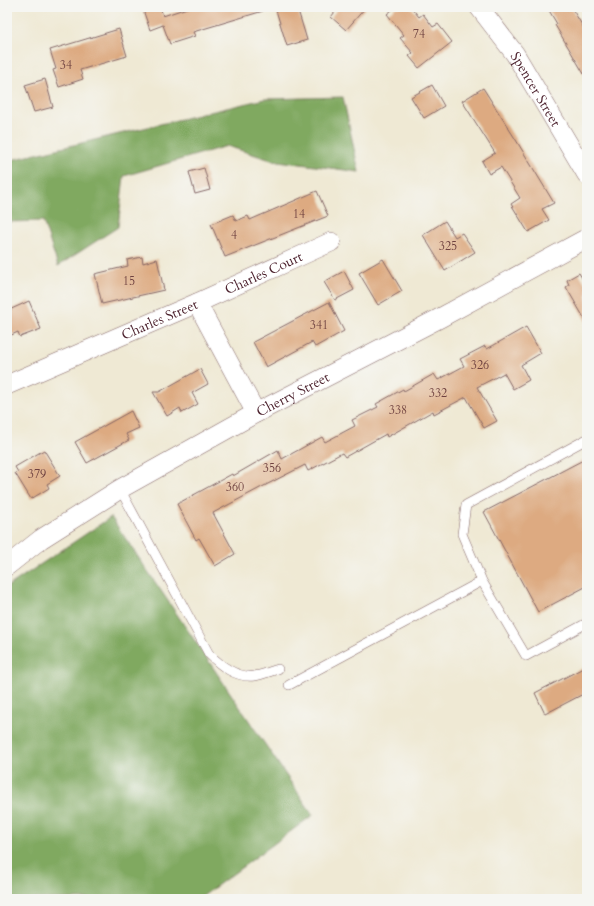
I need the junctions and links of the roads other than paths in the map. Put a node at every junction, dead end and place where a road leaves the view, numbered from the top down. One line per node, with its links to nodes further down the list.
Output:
1 (479, 7): 2 (street, Spencer Street)
2 (587, 175)
3 (587, 238): 7 (street, Cherry Street)
4 (331, 242): 5 (street, Charles Court)
5 (197, 303): 6 (street, Charles Street); 7 (street, Charles Street)
6 (7, 385)
7 (256, 413): 9 (street, Cherry Street)
8 (587, 439): 11 (lane)
9 (120, 489): 10 (street, Cherry Street); 13 (lane)
10 (7, 566)
11 (482, 581): 12 (lane); 14 (lane)
12 (587, 623)
13 (278, 669)
14 (289, 685)

